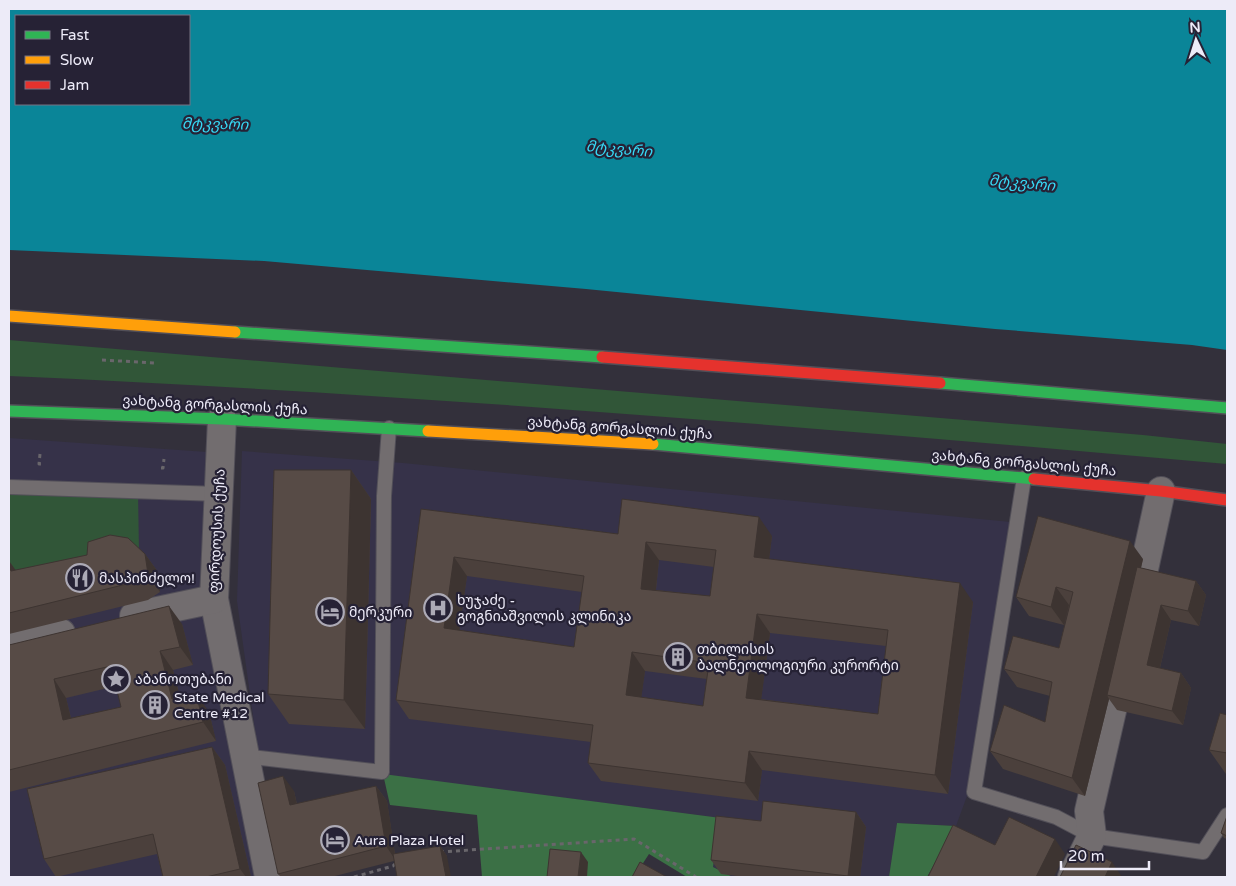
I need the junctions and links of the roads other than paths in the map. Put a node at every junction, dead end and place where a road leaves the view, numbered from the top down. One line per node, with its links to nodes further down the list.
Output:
1 (9, 316): 2 (highway)
2 (1227, 408)
3 (9, 411): 4 (highway, ვახტანგ გორგასლის ქუჩა)
4 (222, 419): 5 (highway, ვახტანგ გორგასლის ქუჩა); 9 (street, ფირდოუსის ქუჩა)
5 (390, 428): 6 (highway, ვახტანგ გორგასლის ქუჩა); 15 (lane)
6 (1024, 478): 8 (highway, ვახტანგ გორგასლის ქუჩა); 17 (lane)
7 (9, 487): 9 (lane)
8 (1161, 491): 10 (highway, ვახტანგ გორგასლის ქუჩა); 17 (street)
9 (219, 494): 11 (street, ფირდოუსის ქუჩა)
10 (1227, 500)
11 (214, 599): 12 (street); 15 (street, ფირდოუსის ქუჩა)
12 (112, 621)
13 (84, 628): 14 (street)
14 (9, 645)
15 (243, 756): 18 (street, ფირდოუსის ქუჩა)
16 (1227, 815): 17 (lane)
17 (1092, 836): 19 (street)
18 (270, 877)
19 (1072, 877)

